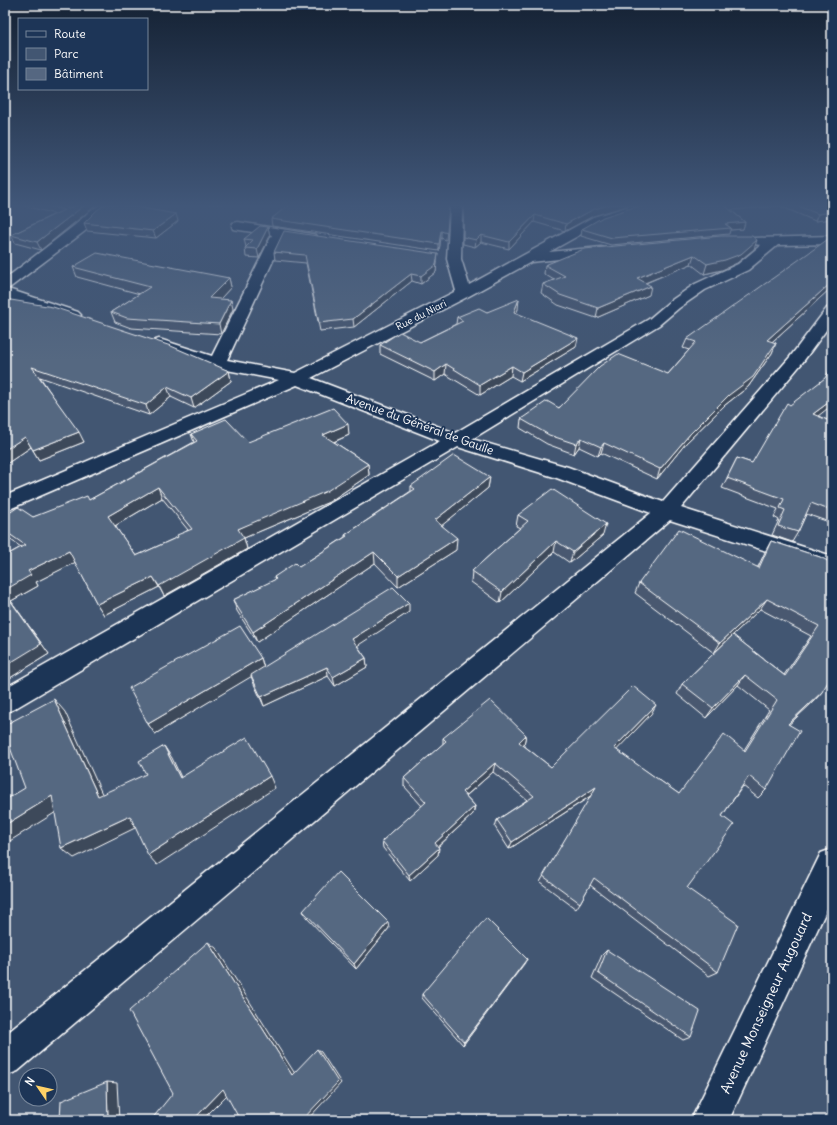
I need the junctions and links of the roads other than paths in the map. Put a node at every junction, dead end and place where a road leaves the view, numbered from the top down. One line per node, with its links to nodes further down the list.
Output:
1 (43, 256): 9 (street)
2 (268, 256): 15 (street)
3 (532, 256): 7 (street, Rue du Niari)
4 (545, 256): 7 (street)
5 (756, 256): 17 (street)
6 (439, 257): 8 (street)
7 (529, 258): 11 (street, Rue du Niari)
8 (454, 259): 11 (street)
9 (5, 286)
10 (5, 293): 13 (street)
11 (464, 293): 16 (street, Rue du Niari)
12 (832, 311): 19 (street)
13 (88, 320)
14 (141, 338): 15 (street, Avenue du Général de Gaulle)
15 (217, 363): 16 (street, Avenue du Général de Gaulle)
16 (297, 379): 17 (street, Avenue du Général de Gaulle); 18 (street, Rue du Niari)
17 (456, 440): 19 (street, Avenue du Général de Gaulle); 21 (street)
18 (5, 504)
19 (667, 511): 20 (street, Avenue du Général de Gaulle); 23 (street)
20 (832, 564)
21 (5, 702)
22 (832, 864): 24 (street, Avenue Monseigneur Augouard)
23 (5, 1058)
24 (710, 1120)

